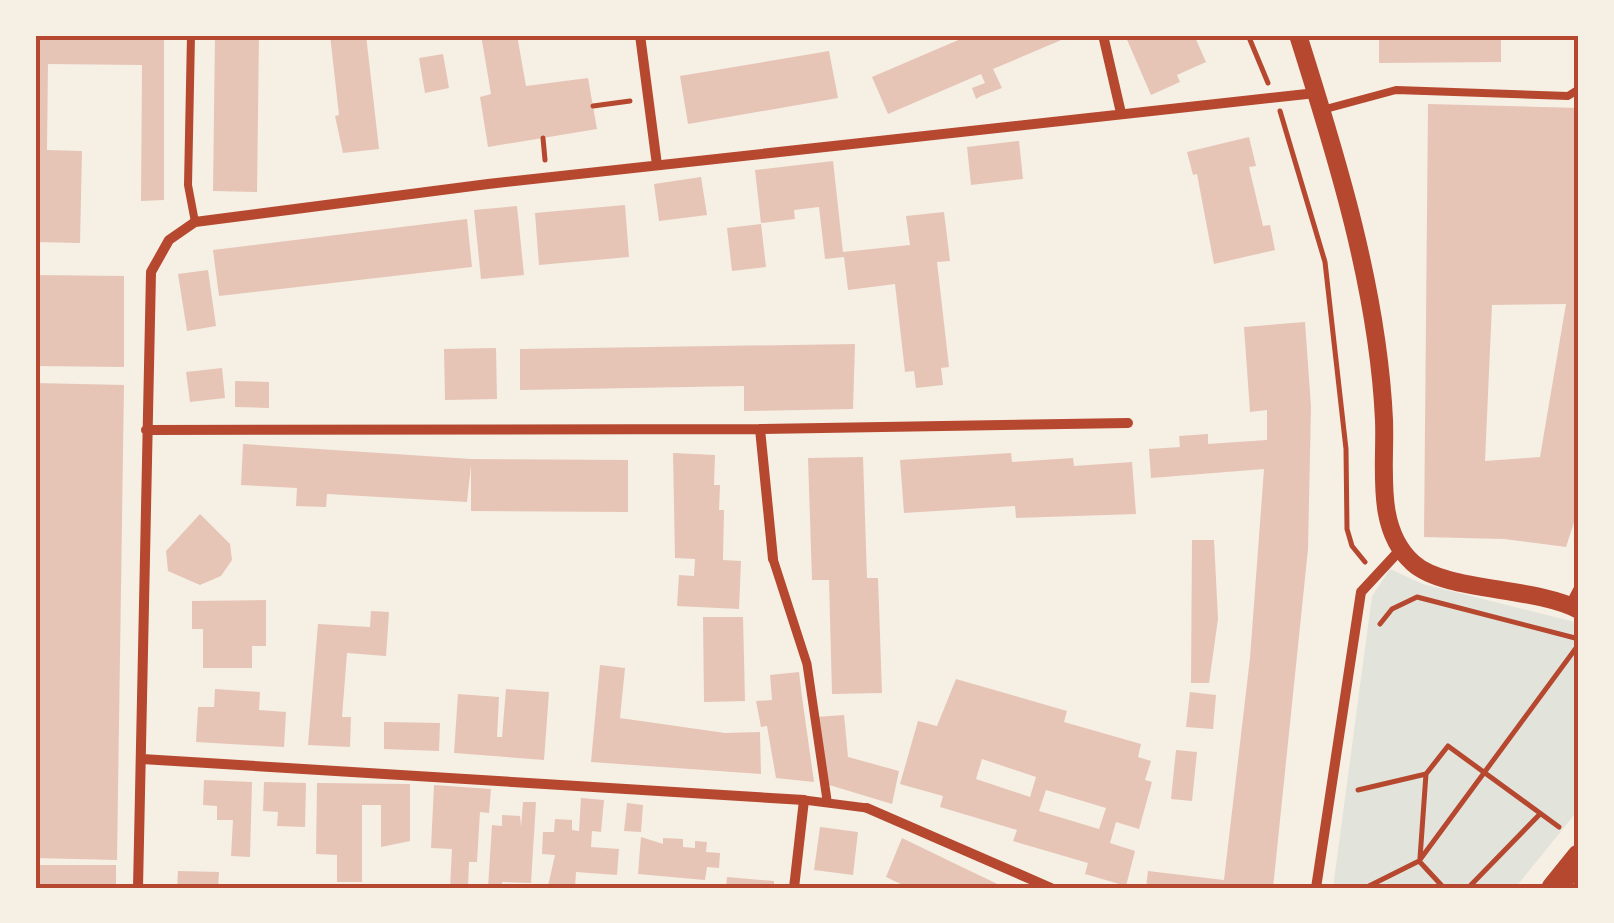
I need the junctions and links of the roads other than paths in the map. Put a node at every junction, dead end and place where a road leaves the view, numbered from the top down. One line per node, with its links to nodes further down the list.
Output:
1 (191, 35): 9 (lane)
2 (640, 35): 8 (street)
3 (1102, 35): 7 (street)
4 (1298, 35): 6 (street)
5 (1579, 89): 6 (lane)
6 (1319, 101): 7 (street); 13 (street)
7 (1121, 114): 8 (street)
8 (656, 165): 9 (street)
9 (195, 222): 12 (street)
10 (1128, 423): 11 (street)
11 (760, 429): 12 (street); 14 (street)
12 (146, 430): 16 (street)
13 (1400, 550): 15 (street); 24 (street)
14 (772, 559): 18 (street)
15 (1576, 601)
16 (142, 760): 17 (street); 21 (street)
17 (804, 800): 18 (street); 22 (street)
18 (827, 800): 19 (street)
19 (867, 808): 23 (street)
20 (1579, 858): 25 (main road)
21 (138, 888)
22 (794, 888)
23 (1051, 888)
24 (1316, 888)
25 (1554, 888)

